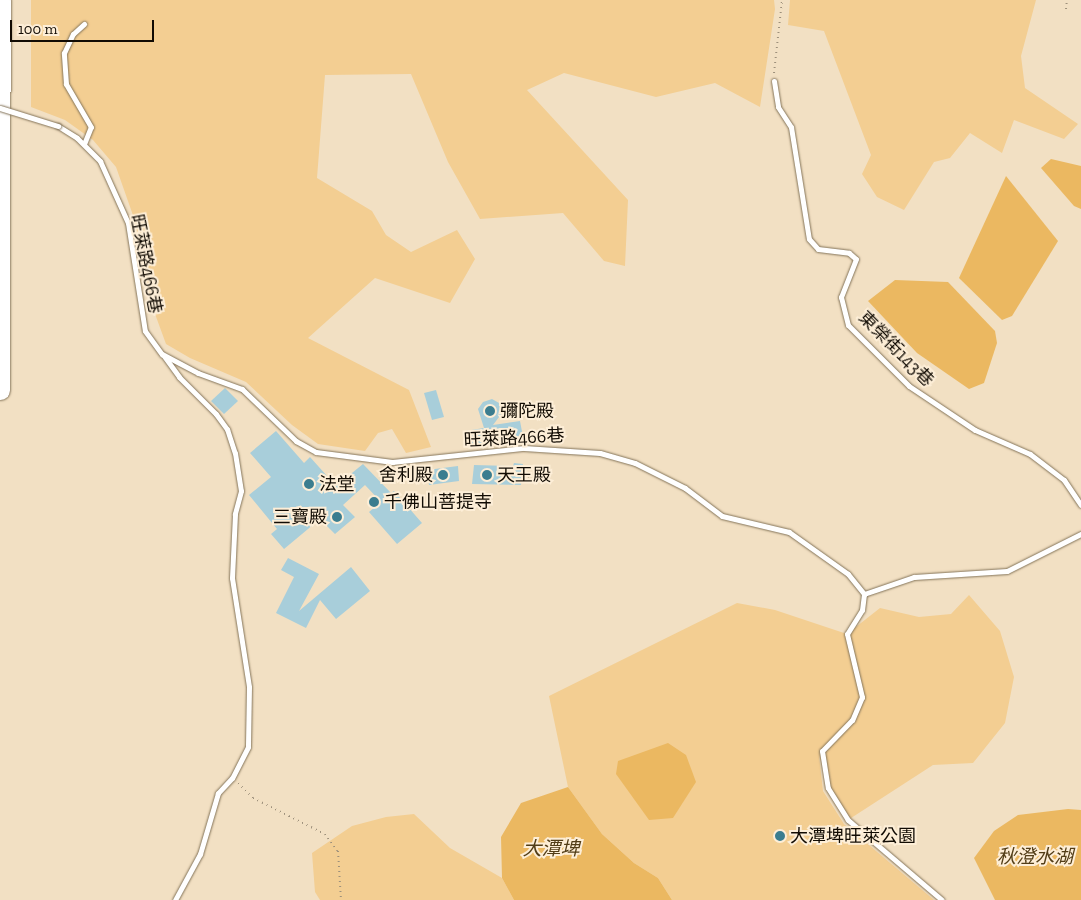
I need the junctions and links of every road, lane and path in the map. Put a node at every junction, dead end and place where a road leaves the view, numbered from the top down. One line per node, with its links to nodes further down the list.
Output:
1 (1, 0): 10 (highway)
2 (782, 0): 6 (path)
3 (1067, 0): 4 (path)
4 (1066, 9)
5 (84, 24): 8 (lane)
6 (774, 81): 13 (lane, 東榮街143巷)
7 (0, 108): 8 (lane, 旺萊路466巷, bridge)
8 (84, 144): 9 (lane, 旺萊路466巷)
9 (162, 354): 15 (lane, 旺萊路466巷); 16 (lane)
10 (0, 390)
11 (518, 475): 12 (path)
12 (533, 477)
13 (1081, 505)
14 (1081, 534): 15 (lane)
15 (864, 594): 19 (lane)
16 (232, 778): 17 (lane); 18 (path)
17 (175, 900)
18 (341, 900)
19 (942, 900)

